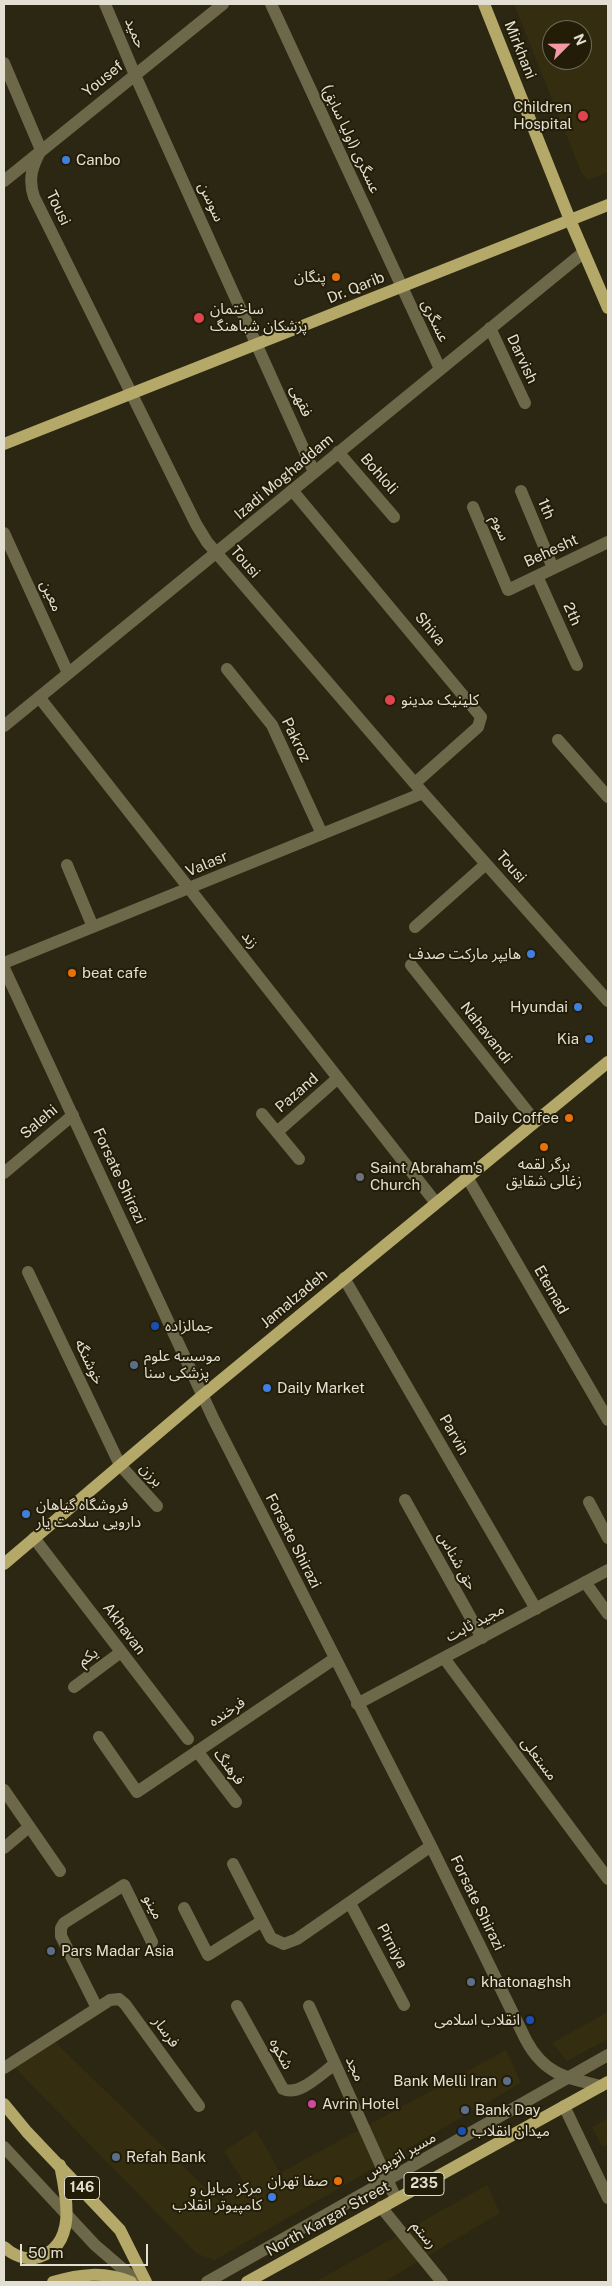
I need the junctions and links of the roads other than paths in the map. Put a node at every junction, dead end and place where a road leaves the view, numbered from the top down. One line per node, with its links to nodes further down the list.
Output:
1 (105, 4): 6 (street, حمید)
2 (223, 4): 6 (street, Yousef)
3 (271, 4): 12 (street, عسگری (اولیا سابق))
4 (484, 4): 10 (main road, Mirkhani)
5 (4, 63): 7 (street)
6 (135, 75): 7 (street, Yousef); 15 (street, سوسن)
7 (41, 150): 8 (street, Yousef); 17 (street, Tousi)
8 (4, 181)
9 (608, 204): 10 (main road, Dr. Qarib)
10 (570, 220): 11 (main road, Mirkhani); 12 (main road, Dr. Qarib)
11 (584, 252): 13 (main road, Mirkhani); 14 (street, Izadi Moghaddam)
12 (401, 287): 15 (main road, Dr. Qarib); 16 (street, عسگری)
13 (608, 308)
14 (490, 328): 16 (street, Izadi Moghaddam); 18 (street, Darvish)
15 (258, 344): 17 (main road, Dr. Qarib); 21 (street, فقهی)
16 (440, 369): 20 (street, Izadi Moghaddam)
17 (131, 392): 19 (main road, Dr. Qarib); 28 (street, Tousi)
18 (525, 403)
19 (4, 444)
20 (338, 452): 21 (street, Izadi Moghaddam); 25 (street, Bohloli)
21 (314, 472): 22 (street, Izadi Moghaddam)
22 (292, 490): 28 (street, Izadi Moghaddam); 38 (street, Shiva)
23 (521, 491): 29 (street, 1th)
24 (473, 507): 31 (street, سوم)
25 (394, 517)
26 (4, 533): 34 (street, معین)
27 (608, 542): 29 (street, Behesht)
28 (216, 554): 34 (street, Izadi Moghaddam); 38 (street, Tousi)
29 (553, 568): 30 (street, Behesht)
30 (537, 576): 31 (street, Behesht); 32 (street, 2th)
31 (508, 590)
32 (577, 665)
33 (227, 669): 40 (street, Pakroz)
34 (68, 673): 35 (street, Izadi Moghaddam)
35 (39, 697): 36 (street, Izadi Moghaddam); 43 (street, زند)
36 (4, 726)
37 (558, 740): 39 (street)
38 (419, 788): 40 (street, Valasr); 41 (street, Tousi)
39 (608, 797)
40 (322, 834): 43 (street, Valasr)
41 (486, 864): 44 (street); 49 (street, Tousi)
42 (67, 865): 45 (street)
43 (190, 889): 45 (street, Valasr); 51 (street, زند)
44 (415, 926)
45 (93, 927): 46 (street, Valasr)
46 (4, 963)
47 (411, 966): 54 (street, Nahavandi)
48 (4, 968): 53 (street, Forsate Shirazi)
49 (608, 1000)
50 (608, 1062): 54 (main road, Jamalzadeh)
51 (338, 1078): 55 (street, Pazand); 59 (street, زند)
52 (262, 1114): 55 (street)
53 (72, 1115): 57 (street, Salehi); 62 (street, Forsate Shirazi)
54 (535, 1121): 58 (main road, Jamalzadeh)
55 (277, 1132): 56 (street)
56 (299, 1160)
57 (4, 1173)
58 (467, 1177): 59 (main road, Jamalzadeh); 63 (street, Etemad)
59 (436, 1203): 61 (main road, Jamalzadeh)
60 (28, 1272): 64 (street, خوشنگه)
61 (344, 1278): 62 (main road, Jamalzadeh); 73 (street, Parvin)
62 (203, 1395): 64 (main road, Jamalzadeh); 78 (street, Forsate Shirazi)
63 (608, 1420)
64 (120, 1465): 67 (street, برزن); 68 (main road, Jamalzadeh)
65 (404, 1500): 75 (street, حق شناس)
66 (589, 1502): 69 (street)
67 (157, 1506)
68 (34, 1538): 70 (main road, Jamalzadeh); 76 (street, Akhavan)
69 (608, 1538)
70 (4, 1562)
71 (608, 1570): 72 (street, مجید ثابت)
72 (585, 1582): 73 (street, مجید ثابت); 74 (street)
73 (536, 1609): 75 (street, مجید ثابت)
74 (608, 1614)
75 (482, 1638): 77 (street, مجید ثابت)
76 (121, 1652): 79 (street, یکم); 82 (street, Akhavan)
77 (444, 1658): 80 (street, مجید ثابت); 91 (street, مستعلی)
78 (334, 1659): 80 (street, Forsate Shirazi); 83 (street, فرخنده)
79 (74, 1687)
80 (357, 1704): 87 (street, Forsate Shirazi)
81 (99, 1737): 83 (street, فرخنده)
82 (188, 1739)
83 (197, 1751): 85 (street, فرهنگ)
84 (4, 1790): 86 (street)
85 (236, 1802)
86 (29, 1827): 88 (street); 90 (street)
87 (431, 1846): 92 (street); 103 (street, Forsate Shirazi)
88 (4, 1848)
89 (233, 1864): 94 (street)
90 (60, 1871)
91 (608, 1879)
92 (350, 1903): 94 (street); 96 (street, Pirniya)
93 (184, 1908): 94 (street)
94 (262, 1921)
95 (152, 1942): 99 (street, مینو)
96 (404, 2005)
97 (237, 2006): 101 (street, شکوه)
98 (309, 2006): 101 (street, مجد)
99 (97, 2008): 102 (street, فرسار); 106 (street, فرسار)
100 (608, 2054): 103 (street, مسیر اتوبوس)
101 (336, 2064): 110 (street, مجد)
102 (4, 2068)
103 (568, 2078): 104 (street, Forsate Shirazi); 110 (street, مسیر اتوبوس)
104 (605, 2084): 107 (main road, North Kargar Street / 235)
105 (4, 2104): 109 (main road, 146)
106 (199, 2106)
107 (564, 2106): 111 (street); 112 (main road, North Kargar Street / 235)
108 (4, 2147): 114 (street)
109 (60, 2166): 114 (main road); 120 (main road, 146)
110 (388, 2181): 112 (street, مجد); 121 (street, مسیر اتوبوس)
111 (608, 2198)
112 (396, 2200): 113 (main road, North Kargar Street / 235)
113 (381, 2207): 116 (main road, North Kargar Street / 235); 123 (street, رستم)
114 (67, 2214): 115 (main road); 119 (street)
115 (4, 2247)
116 (265, 2278): 122 (main road, North Kargar Street / 235)
117 (53, 2282): 118 (main road)
118 (131, 2282)
119 (138, 2282)
120 (146, 2282)
121 (207, 2282)
122 (247, 2282)
123 (442, 2282)

